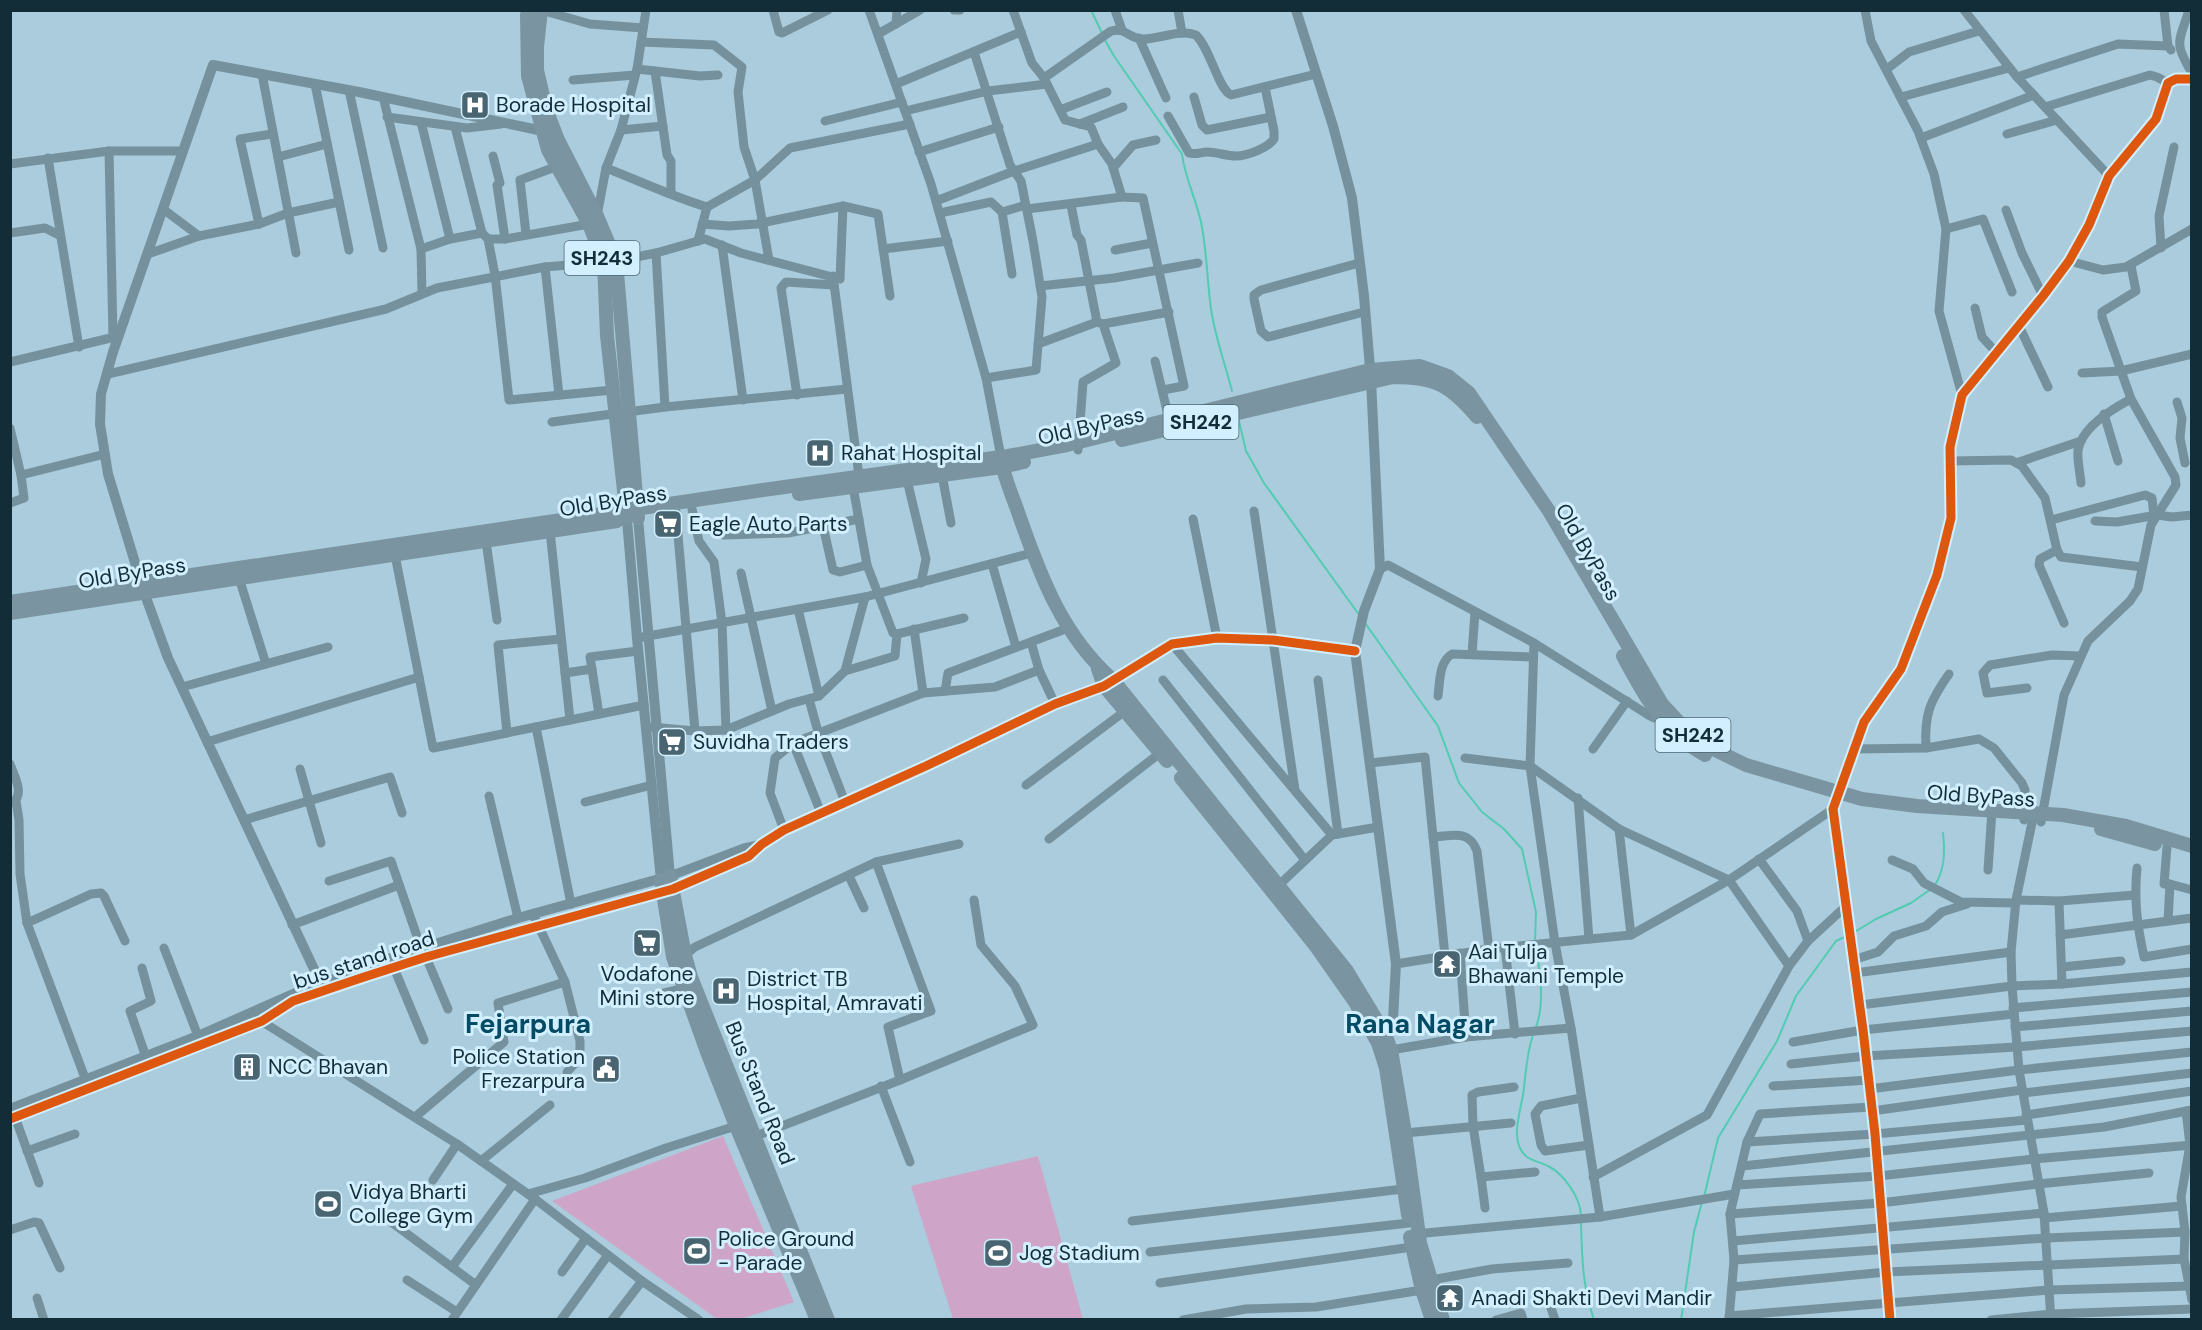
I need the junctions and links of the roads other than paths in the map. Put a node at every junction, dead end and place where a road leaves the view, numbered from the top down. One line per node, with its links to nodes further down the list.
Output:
1 (529, 10): 71 (main road, SH243)
2 (646, 10): 20 (street)
3 (773, 10): 4 (street)
4 (828, 10)
5 (869, 10): 25 (street)
6 (897, 10): 19 (street)
7 (920, 10): 19 (street)
8 (954, 10): 9 (street)
9 (960, 10)
10 (1013, 10): 23 (street)
11 (1115, 10): 21 (street)
12 (1178, 10): 24 (street)
13 (1296, 10): 35 (street)
14 (1865, 10): 31 (street)
15 (1964, 10): 22 (street)
16 (2164, 10): 28 (street)
17 (2189, 10): 28 (street)
18 (541, 11): 20 (street); 107 (main road, SH243)
19 (896, 24): 25 (street)
20 (643, 28): 27 (street)
21 (1122, 30): 26 (street); 40 (street)
22 (1979, 31): 30 (street); 31 (street)
23 (1021, 32): 29 (street); 40 (street)
24 (1182, 33): 26 (street); 44 (street)
25 (878, 34): 43 (street)
26 (1139, 38): 52 (street)
27 (641, 42): 33 (street); 92 (street)
28 (2174, 49): 37 (street); 38 (street)
29 (974, 52): 43 (street); 46 (street)
30 (2009, 68): 37 (street); 51 (street)
31 (1887, 69): 51 (street)
32 (655, 71): 33 (street); 36 (street); 66 (street)
33 (636, 72): 39 (street); 70 (street)
34 (262, 74): 42 (street); 72 (street); 80 (street)
35 (1316, 74): 44 (street); 137 (street)
36 (718, 75)
37 (2017, 77): 48 (street)
38 (2191, 77): 41 (street)
39 (573, 80)
40 (1046, 81): 46 (street); 56 (street)
41 (2172, 81): 55 (street); 90 (street)
42 (315, 84): 45 (street); 76 (street)
43 (896, 84): 53 (street)
44 (1265, 87): 59 (street)
45 (349, 90): 49 (street); 124 (street)
46 (988, 91): 53 (street); 68 (street)
47 (1107, 92): 56 (street)
48 (2034, 95): 55 (street); 74 (street)
49 (383, 97): 58 (street); 63 (street)
50 (1194, 97): 59 (street)
51 (1901, 97): 74 (street)
52 (1166, 98)
53 (904, 107): 62 (street); 64 (street)
54 (1123, 107): 65 (street)
55 (2045, 107): 60 (street)
56 (1060, 110): 65 (street)
57 (1168, 116): 59 (street)
58 (387, 117): 61 (street); 69 (street)
59 (1271, 117)
60 (2057, 120): 73 (street); 90 (street)
61 (416, 121): 67 (street); 69 (street); 118 (street)
62 (825, 121)
63 (506, 123): 67 (street); 71 (street)
64 (910, 124): 81 (street); 92 (street)
65 (1080, 124): 77 (street)
66 (663, 126): 70 (street); 94 (street)
67 (455, 127): 117 (street)
68 (999, 127): 81 (street); 89 (street)
69 (390, 130): 126 (street)
70 (621, 130): 87 (street)
71 (543, 131): 86 (main road, SH243)
72 (272, 134): 83 (street); 109 (street)
73 (2007, 134)
74 (1921, 138): 111 (street)
75 (1156, 140): 88 (street)
76 (327, 144): 83 (street); 97 (street)
77 (1098, 144): 88 (street); 89 (street)
78 (2174, 147): 125 (street)
79 (110, 151): 80 (street); 84 (street); 155 (street)
80 (183, 151): 102 (street)
81 (919, 152): 96 (street)
82 (493, 156): 93 (street)
83 (278, 157): 105 (street)
84 (48, 158): 85 (street); 115 (street)
85 (10, 164)
86 (558, 166): 91 (street); 107 (main road, SH243)
87 (606, 168): 94 (street); 107 (street)
88 (1113, 168): 95 (street)
89 (1014, 171): 96 (street); 101 (street)
90 (2109, 176): 135 (street)
91 (520, 180): 93 (street); 114 (street)
92 (755, 180): 100 (street); 108 (street)
93 (497, 185): 119 (street)
94 (671, 193): 100 (street)
95 (1122, 197): 98 (street); 122 (street)
96 (936, 201): 106 (street)
97 (339, 202): 105 (street); 128 (street)
98 (1071, 205): 101 (street); 144 (street)
99 (843, 206): 108 (street); 127 (street); 143 (street)
100 (707, 207): 110 (street)
101 (1026, 207): 104 (street); 145 (street)
102 (163, 208): 116 (street); 132 (street)
103 (2006, 210): 148 (street)
104 (1002, 212): 106 (street); 141 (street)
105 (288, 213): 109 (street); 130 (street)
106 (940, 213): 121 (street)
107 (593, 220): 114 (street); 134 (main road, SH243)
108 (761, 223): 110 (street); 133 (street)
109 (259, 224): 116 (street)
110 (702, 224): 120 (street)
111 (1946, 229): 146 (street); 173 (street)
112 (2192, 229): 125 (street)
113 (10, 233): 115 (street)
114 (526, 234): 119 (street)
115 (59, 236): 157 (street)
116 (199, 236): 132 (street)
117 (485, 236): 118 (street); 119 (street); 142 (street)
118 (450, 239): 126 (street)
119 (505, 239)
120 (698, 241): 123 (street); 131 (street)
121 (948, 242): 127 (street); 166 (street)
122 (1152, 243): 129 (street); 140 (street)
123 (722, 245): 133 (street); 175 (street)
124 (384, 248)
125 (2161, 248): 138 (street)
126 (421, 249): 147 (street)
127 (883, 249): 149 (street)
128 (349, 250)
129 (1114, 250)
130 (296, 253)
131 (656, 253): 134 (street); 177 (street)
132 (148, 254): 155 (street)
133 (769, 260): 143 (street)
134 (610, 261): 139 (street); 169 (main road, SH243); 178 (main road, SH243)
135 (2069, 261): 138 (street); 148 (street)
136 (1198, 263): 140 (street)
137 (1359, 263): 152 (street); 152 (street)
138 (2131, 266): 162 (street)
139 (545, 267): 142 (street); 171 (street)
140 (1157, 270): 144 (street); 151 (street)
141 (1012, 274)
142 (495, 275): 147 (street); 171 (street)
143 (833, 281): 168 (street); 172 (street)
144 (1088, 281): 145 (street); 153 (street)
145 (1040, 286): 156 (street)
146 (2013, 292)
147 (422, 294): 163 (street)
148 (2043, 296): 154 (street)
149 (890, 297)
150 (1975, 308): 158 (street)
151 (1169, 312): 153 (street); 170 (street)
152 (1364, 312): 165 (street)
153 (1100, 323): 156 (street); 184 (street)
154 (2019, 326): 158 (street); 167 (street)
155 (116, 337): 157 (street); 163 (street)
156 (1038, 344): 166 (street)
157 (79, 346): 161 (street)
158 (1996, 352): 173 (street)
159 (2192, 354): 162 (street)
160 (1155, 361): 170 (street)
161 (10, 362)
162 (2121, 371): 164 (street); 174 (street)
163 (108, 374): 185 (street)
164 (2082, 374)
165 (1371, 375): 180 (main road); 184 (main road, Old ByPass / SH242); 219 (street); 279 (main road, Old ByPass / SH242)
166 (986, 378): 188 (street)
167 (2048, 387)
168 (847, 389): 172 (street); 194 (street)
169 (613, 390): 171 (street); 178 (main road, SH243)
170 (1163, 390): 180 (street)
171 (559, 395)
172 (797, 395): 175 (street)
173 (1962, 395): 186 (street)
174 (2131, 399): 179 (street); 191 (street)
175 (743, 400): 177 (street)
176 (2177, 402): 190 (street)
177 (665, 407): 178 (street)
178 (622, 412): 181 (street); 201 (main road, SH243)
179 (2104, 414): 183 (street); 187 (street)
180 (1169, 419): 184 (main road)
181 (552, 422)
182 (10, 428): 192 (street)
183 (2081, 441): 189 (street); 196 (street)
184 (1078, 446): 188 (main road, Old ByPass / SH242)
185 (105, 454): 192 (street); 224 (street)
186 (1950, 461): 189 (street); 290 (street)
187 (2118, 461)
188 (1002, 462): 193 (main road, Old ByPass / SH242); 194 (main road); 214 (main road)
189 (2019, 462): 206 (street)
190 (2188, 463): 191 (street)
191 (2169, 468): 202 (street)
192 (21, 475): 197 (street)
193 (942, 475): 195 (main road, Old ByPass / SH242); 208 (street)
194 (855, 480): 195 (main road, Old ByPass / SH242); 198 (main road, Old ByPass / SH242); 201 (main road); 204 (street)
195 (907, 480): 223 (street)
196 (2081, 483)
197 (10, 503)
198 (692, 509): 200 (main road, Old ByPass / SH242); 234 (street)
199 (1254, 511): 244 (street)
200 (676, 512): 201 (main road, Old ByPass / SH242); 238 (street)
201 (633, 514): 210 (main road, Old ByPass / SH242); 220 (main road); 240 (street); 241 (street)
202 (2156, 515): 203 (street); 206 (street); 207 (street); 218 (street)
203 (2192, 515)
204 (859, 519): 209 (street); 217 (street)
205 (1193, 519): 242 (street)
206 (2050, 520): 213 (street)
207 (2095, 521)
208 (951, 523)
209 (823, 526): 211 (street); 217 (street)
210 (550, 531): 212 (main road, Old ByPass / SH242); 243 (street)
211 (724, 536)
212 (486, 541): 215 (main road, Old ByPass / SH242); 233 (street)
213 (2056, 550): 218 (street); 235 (street)
214 (1032, 553): 216 (street); 236 (main road)
215 (395, 555): 220 (main road, Old ByPass / SH242); 261 (street)
216 (992, 564): 223 (street); 249 (street)
217 (867, 565): 225 (street)
218 (2142, 567): 253 (street)
219 (1380, 569): 229 (street); 251 (street)
220 (264, 571): 222 (main road, Old ByPass / SH242); 224 (main road)
221 (741, 573): 231 (street)
222 (239, 578): 224 (main road, Old ByPass / SH242); 255 (street)
223 (921, 583): 225 (street)
224 (142, 587): 227 (main road); 230 (main road, Old ByPass / SH242); 265 (street)
225 (879, 593): 226 (street); 239 (street)
226 (865, 597): 228 (street); 258 (street)
227 (10, 602)
228 (798, 609): 231 (street); 269 (street)
229 (1475, 612): 246 (street); 252 (street)
230 (10, 613)
231 (751, 618): 234 (street); 275 (street)
232 (964, 618): 237 (street)
233 (497, 620)
234 (722, 623): 238 (street); 282 (street)
235 (2064, 623)
236 (1068, 628): 245 (street); 264 (main road)
237 (914, 629): 239 (street); 268 (street)
238 (686, 630): 240 (street); 283 (street)
239 (897, 634): 258 (street)
240 (648, 636): 241 (street); 281 (street)
241 (637, 638): 250 (street)
242 (1217, 638): 244 (street); 247 (street)
243 (561, 639): 259 (street); 285 (street)
244 (1273, 640): 251 (street); 299 (street)
245 (1031, 642): 249 (street); 257 (street)
246 (1533, 643): 254 (street); 272 (street)
247 (1172, 644): 264 (street); 299 (street)
248 (328, 647): 255 (street)
249 (1016, 647): 267 (street)
250 (638, 651): 256 (street); 274 (street)
251 (1355, 651): 293 (street)
252 (1472, 654): 254 (street); 270 (street)
253 (2081, 656): 266 (street); 310 (street)
254 (1533, 657): 295 (street)
255 (266, 664): 265 (street)
256 (592, 669): 259 (street); 277 (street)
257 (1039, 670): 267 (street); 273 (street)
258 (845, 671): 269 (street)
259 (565, 673): 278 (street)
260 (1949, 674): 288 (street)
261 (419, 677): 285 (street); 286 (street)
262 (1318, 680): 315 (street)
263 (1163, 681): 324 (street)
264 (1109, 683): 273 (street); 276 (main road); 335 (main road)
265 (182, 687): 286 (street)
266 (2027, 688)
267 (945, 691): 268 (street)
268 (923, 693): 284 (street)
269 (819, 696): 271 (street)
270 (1438, 696)
271 (809, 699): 275 (street); 284 (street)
272 (1626, 701): 279 (street); 289 (street)
273 (1055, 704): 306 (street)
274 (644, 705): 277 (street); 281 (street)
275 (772, 711): 282 (street)
276 (1125, 711): 291 (main road); 298 (street)
277 (599, 714): 278 (street)
278 (570, 720): 280 (street)
279 (1673, 723): 303 (main road, Old ByPass / SH242)
280 (536, 727): 285 (street); 341 (street)
281 (652, 727): 283 (street); 297 (street); 334 (street)
282 (726, 730): 283 (street)
283 (695, 731)
284 (818, 732): 287 (street); 306 (street)
285 (507, 733)
286 (207, 742): 311 (street)
287 (793, 742): 308 (street); 313 (street)
288 (1926, 748): 290 (street); 310 (street)
289 (1593, 749)
290 (1855, 749): 303 (street)
291 (1160, 753): 317 (street); 397 (main road)
292 (1465, 758): 295 (street)
293 (1370, 763): 312 (street); 316 (street)
294 (10, 764): 304 (street)
295 (1530, 766): 301 (street); 358 (street)
296 (300, 769): 302 (street)
297 (652, 785): 305 (street); 334 (street)
298 (1026, 785)
299 (1296, 792): 315 (street)
300 (489, 796): 346 (street)
301 (1578, 798): 314 (street); 355 (street)
302 (309, 801): 307 (street); 311 (street); 318 (street)
303 (1836, 801): 309 (main road, Old ByPass / SH242); 323 (street); 344 (street)
304 (13, 802): 349 (street)
305 (585, 802)
306 (845, 802): 308 (street)
307 (402, 813)
308 (821, 813): 313 (street)
309 (1992, 814): 310 (main road, Old ByPass / SH242); 328 (street)
310 (2033, 817): 320 (main road, Old ByPass / SH242); 321 (main road, Old ByPass / SH242); 340 (street)
311 (244, 820): 351 (street)
312 (1378, 827): 315 (street); 370 (street)
313 (784, 830): 334 (street)
314 (1619, 830): 330 (street); 353 (street)
315 (1335, 835): 324 (street)
316 (1433, 837): 361 (street); 367 (street)
317 (1049, 839)
318 (321, 843)
319 (959, 844): 326 (street)
320 (2192, 846)
321 (2167, 847): 322 (main road, Old ByPass / SH242); 332 (street)
322 (2192, 854)
323 (1759, 859): 330 (street); 357 (street)
324 (1305, 860): 335 (street)
325 (1892, 860): 342 (street)
326 (876, 862): 329 (street); 409 (street)
327 (2137, 868): 337 (street)
328 (1988, 870)
329 (849, 876): 343 (street); 366 (street)
330 (1729, 880): 353 (street); 371 (street)
331 (329, 881): 333 (street)
332 (2170, 884): 336 (street); 348 (street)
333 (399, 885): 351 (street); 364 (street)
334 (667, 885): 341 (street, bus stand road); 352 (street, bus stand road); 366 (main road, Bus Stand Road); 381 (main road, Bus Stand Road)
335 (1279, 885): 397 (main road)
336 (2192, 890)
337 (2135, 895): 339 (street); 350 (street)
338 (974, 900): 409 (street)
339 (2059, 901): 340 (street); 354 (street)
340 (2015, 902): 342 (street); 363 (street)
341 (571, 904): 345 (street, bus stand road)
342 (1968, 904): 368 (street)
343 (864, 908)
344 (1846, 912): 357 (street); 368 (street)
345 (532, 914): 346 (street, bus stand road); 352 (street)
346 (518, 918): 364 (street, bus stand road)
347 (2192, 918): 348 (street)
348 (2168, 921): 350 (street)
349 (27, 923): 356 (street); 410 (street)
350 (2136, 924): 354 (street); 362 (street)
351 (292, 925): 378 (street)
352 (539, 928): 364 (street, bus stand road); 377 (street)
353 (1631, 935): 355 (street)
354 (2060, 935): 372 (street)
355 (1589, 939): 358 (street)
356 (124, 941)
357 (1808, 941): 371 (street)
358 (1555, 943): 359 (street); 391 (street)
359 (1505, 947): 361 (street); 394 (street)
360 (164, 948): 395 (street)
361 (1489, 949): 365 (street)
362 (2192, 949)
363 (2011, 952): 376 (street); 380 (street)
364 (424, 953): 374 (street, bus stand road); 378 (street, bus stand road); 385 (street)
365 (1460, 953): 367 (street); 396 (street)
366 (685, 955): 425 (main road, Bus Stand Road)
367 (1445, 956): 370 (street)
368 (1853, 957): 376 (street)
369 (2121, 961): 372 (street)
370 (1396, 964): 397 (street)
371 (1789, 966): 446 (street)
372 (2062, 967): 379 (street)
373 (142, 968): 404 (street)
374 (394, 968): 389 (street, bus stand road); 398 (street)
375 (2192, 972): 379 (street)
376 (1855, 973): 384 (street)
377 (565, 982): 407 (street); 422 (street)
378 (321, 984): 388 (street, bus stand road)
379 (2062, 984): 380 (street)
380 (2012, 986): 384 (street); 386 (street)
381 (684, 988): 383 (street); 425 (main road, Bus Stand Road)
382 (2192, 992): 386 (street)
383 (651, 996)
384 (1860, 1005): 392 (street)
385 (448, 1009)
386 (2014, 1011): 390 (street); 392 (street)
387 (2192, 1011): 390 (street)
388 (250, 1014): 389 (street); 395 (street, bus stand road)
389 (261, 1021): 410 (street, bus stand road); 422 (street)
390 (2015, 1027): 400 (street)
391 (1571, 1029): 394 (street); 417 (street)
392 (1863, 1030): 399 (street); 403 (street)
393 (2192, 1031): 400 (street)
394 (1515, 1034): 396 (street)
395 (198, 1036): 404 (street, bus stand road)
396 (1466, 1037): 401 (street)
397 (1382, 1039): 401 (main road); 451 (main road)
398 (424, 1040)
399 (1792, 1042)
400 (2016, 1047): 403 (street); 406 (street)
401 (1391, 1050): 427 (main road)
402 (2192, 1052): 406 (street)
403 (1866, 1056): 405 (street); 411 (street)
404 (146, 1057): 410 (street, bus stand road)
405 (1791, 1064)
406 (2019, 1070): 411 (street); 416 (street)
407 (567, 1072)
408 (2192, 1073): 416 (street)
409 (900, 1080): 412 (street)
410 (87, 1084): 421 (street, bus stand road)
411 (1869, 1084): 413 (street); 419 (street)
412 (881, 1086): 431 (street); 440 (street)
413 (1773, 1086)
414 (1514, 1087): 426 (street)
415 (2192, 1091): 423 (street)
416 (2022, 1092): 419 (street); 423 (street)
417 (1581, 1098): 434 (street); 434 (street)
418 (550, 1106): 439 (street)
419 (1871, 1109): 429 (street); 432 (street)
420 (2189, 1110): 430 (street); 435 (street)
421 (12, 1115): 436 (street)
422 (414, 1117): 433 (street)
423 (2027, 1117): 429 (street); 430 (street)
424 (1511, 1123): 426 (street)
425 (743, 1124): 431 (main road, Bus Stand Road); 453 (street)
426 (1473, 1126): 427 (street); 445 (street)
427 (1405, 1133): 465 (main road)
428 (75, 1134): 436 (street)
429 (1875, 1134): 432 (street); 437 (street)
430 (2030, 1135): 437 (street); 438 (street)
431 (749, 1138): 503 (main road, Bus Stand Road); 504 (main road, Bus Stand Road)
432 (1747, 1142): 441 (street)
433 (457, 1144): 439 (street); 447 (street)
434 (1589, 1145): 446 (street)
435 (2191, 1145): 438 (street); 455 (street)
436 (27, 1151): 448 (street)
437 (1876, 1152): 441 (street); 444 (street)
438 (2034, 1159): 444 (street); 450 (street)
439 (481, 1161): 449 (street)
440 (910, 1162)
441 (1742, 1166): 452 (street)
442 (1535, 1172): 445 (street)
443 (2149, 1173): 450 (street)
444 (1878, 1176): 452 (street); 456 (street)
445 (1481, 1177): 457 (street)
446 (1593, 1177): 461 (street)
447 (433, 1180)
448 (39, 1183)
449 (513, 1184): 453 (street); 477 (street)
450 (2038, 1184): 456 (street); 459 (street)
451 (1403, 1189): 462 (street); 465 (main road)
452 (1735, 1190): 458 (street); 461 (street)
453 (532, 1196): 467 (street); 484 (street)
454 (2192, 1197): 455 (street)
455 (2182, 1202): 459 (street); 466 (street)
456 (1880, 1203): 458 (street); 463 (street)
457 (1485, 1208)
458 (1730, 1214): 469 (street)
459 (2044, 1215): 463 (street); 468 (street)
460 (383, 1216): 477 (street)
461 (1596, 1217): 465 (street)
462 (1132, 1221)
463 (1882, 1228): 469 (street); 470 (street)
464 (10, 1230): 478 (street)
465 (1413, 1232): 471 (street); 483 (street); 485 (main road)
466 (2185, 1232): 468 (street); 473 (street)
467 (586, 1238): 472 (street); 479 (street)
468 (2046, 1238): 470 (street); 476 (street)
469 (1732, 1241): 474 (street)
470 (1883, 1250): 474 (street); 480 (street)
471 (1150, 1252)
472 (608, 1255): 482 (street); 500 (street)
473 (2184, 1259): 476 (street); 486 (street)
474 (1734, 1260): 487 (street)
475 (1568, 1263): 485 (street)
476 (2048, 1264): 480 (street); 488 (street)
477 (452, 1267): 484 (street)
478 (60, 1268)
479 (562, 1272)
480 (1886, 1272): 487 (street); 491 (street)
481 (407, 1280): 495 (street)
482 (642, 1281): 501 (street); 502 (street)
483 (1160, 1283)
484 (476, 1285): 495 (street)
485 (1427, 1285): 492 (street); 506 (main road); 507 (main road)
486 (2190, 1286): 488 (street); 490 (street)
487 (1733, 1287): 497 (street)
488 (2049, 1290): 491 (street); 496 (street)
489 (37, 1298): 499 (street)
490 (2192, 1299)
491 (1888, 1302): 497 (street); 511 (street)
492 (1299, 1308): 498 (street); 505 (street)
493 (1551, 1308): 510 (street)
494 (2192, 1309): 496 (street)
495 (455, 1316)
496 (2051, 1317): 512 (street)
497 (1729, 1318)
498 (1185, 1319)
499 (44, 1320)
500 (561, 1320)
501 (612, 1320)
502 (699, 1320)
503 (817, 1320)
504 (828, 1320)
505 (1301, 1320)
506 (1432, 1320)
507 (1443, 1320)
508 (1496, 1320): 509 (street)
509 (1523, 1320)
510 (1555, 1320)
511 (1890, 1320)
512 (1991, 1320)

